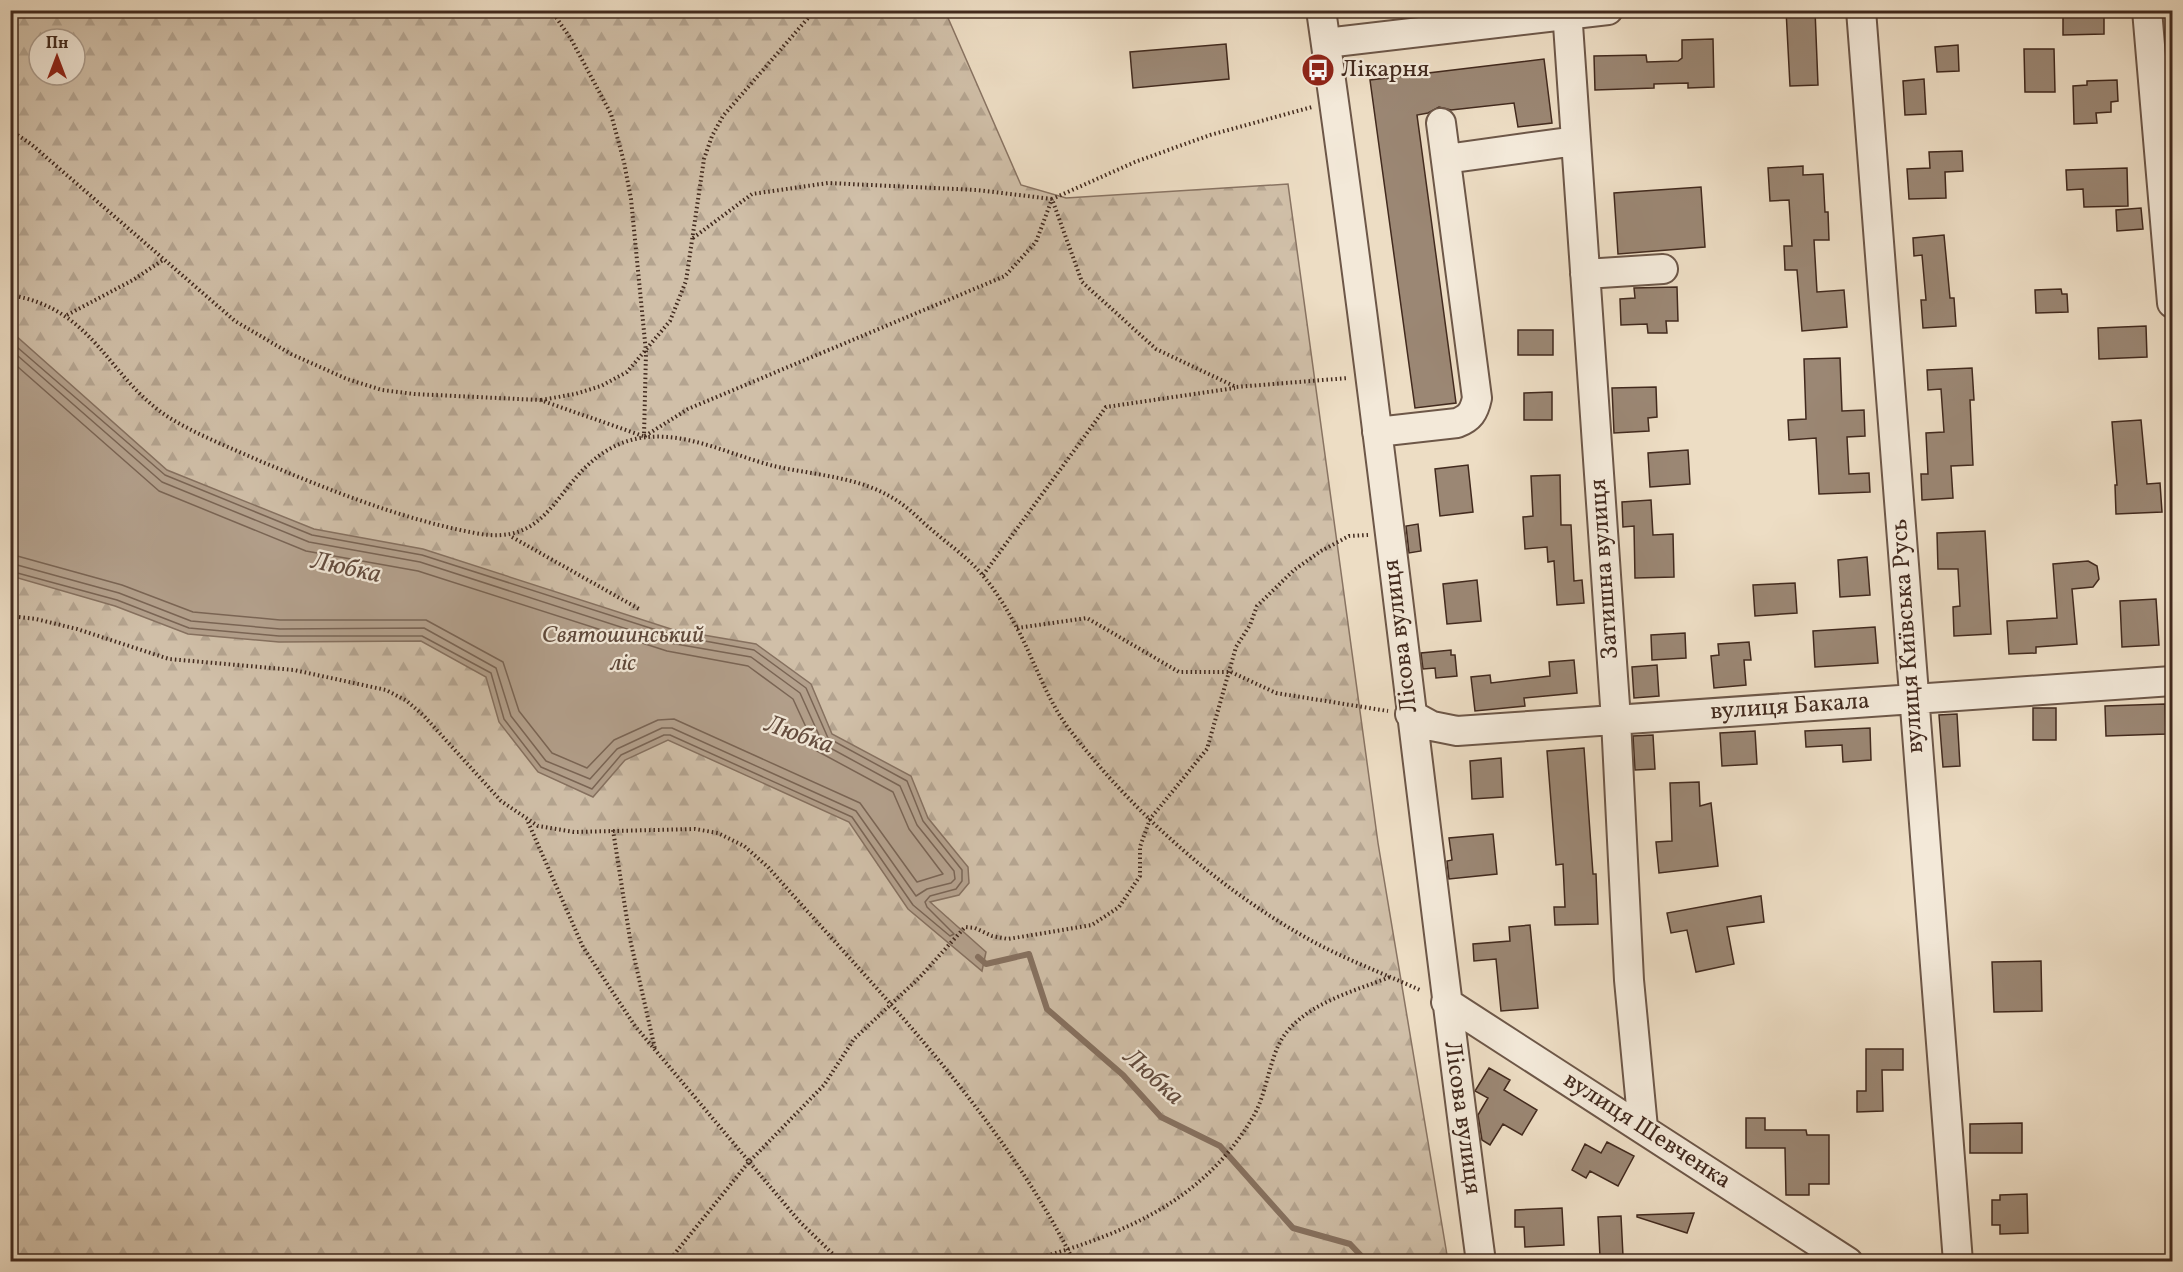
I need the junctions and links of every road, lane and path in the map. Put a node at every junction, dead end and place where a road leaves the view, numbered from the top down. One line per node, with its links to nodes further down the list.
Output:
1 (551, 10): 22 (path)
2 (814, 10): 15 (path)
3 (1321, 10): 8 (street, Лісова вулиця)
4 (1608, 10): 7 (street)
5 (1861, 10): 36 (street, вулиця Київська Русь)
6 (2147, 10): 20 (street)
7 (1567, 13): 8 (street); 12 (street, Затишна вулиця)
8 (1326, 43): 9 (street, Лісова вулиця)
9 (1333, 101): 14 (path); 23 (street, Лісова вулиця)
10 (1441, 123): 13 (street)
11 (10, 130): 16 (path)
12 (1576, 141): 13 (street); 18 (street, Затишна вулиця)
13 (1446, 159): 26 (street)
14 (1052, 199): 15 (path); 24 (path); 27 (path)
15 (693, 238): 22 (path)
16 (162, 260): 21 (path); 25 (path)
17 (1663, 268): 18 (street)
18 (1585, 274): 38 (street, Затишна вулиця)
19 (10, 295): 21 (path)
20 (2172, 303)
21 (67, 315): 29 (path)
22 (646, 352): 25 (path); 27 (path)
23 (1370, 376): 24 (path); 26 (street, Лісова вулиця)
24 (1236, 387): 30 (path)
25 (540, 400): 27 (path)
26 (1377, 432): 28 (street, Лісова вулиця)
27 (644, 436): 29 (path); 30 (path)
28 (1389, 528): 34 (path); 37 (street, Лісова вулиця)
29 (511, 536): 31 (path)
30 (983, 575): 33 (path)
31 (639, 609)
32 (10, 616): 40 (path)
33 (1017, 628): 34 (path); 39 (path)
34 (1231, 672): 37 (path); 39 (path)
35 (2172, 681): 36 (street, вулиця Бакала)
36 (1913, 698): 38 (street, вулиця Бакала); 55 (street, вулиця Київська Русь)
37 (1410, 714): 38 (street, вулиця Бакала); 43 (street, Лісова вулиця)
38 (1616, 720): 46 (street, Затишна вулиця)
39 (1150, 819): 42 (path); 44 (path)
40 (527, 821): 41 (path); 45 (path)
41 (613, 830): 44 (path); 45 (path)
42 (1390, 976): 43 (path); 48 (path)
43 (1446, 1002): 46 (street, вулиця Шевченка); 53 (street, Лісова вулиця)
44 (891, 1004): 47 (path); 48 (path)
45 (655, 1050): 47 (path)
46 (1643, 1128): 54 (street, вулиця Шевченка)
47 (748, 1163): 49 (path); 50 (path)
48 (1068, 1250): 51 (path); 52 (path)
49 (668, 1262)
50 (841, 1262)
51 (1025, 1262)
52 (1074, 1262)
53 (1481, 1262)
54 (1848, 1262)
55 (1958, 1262)

